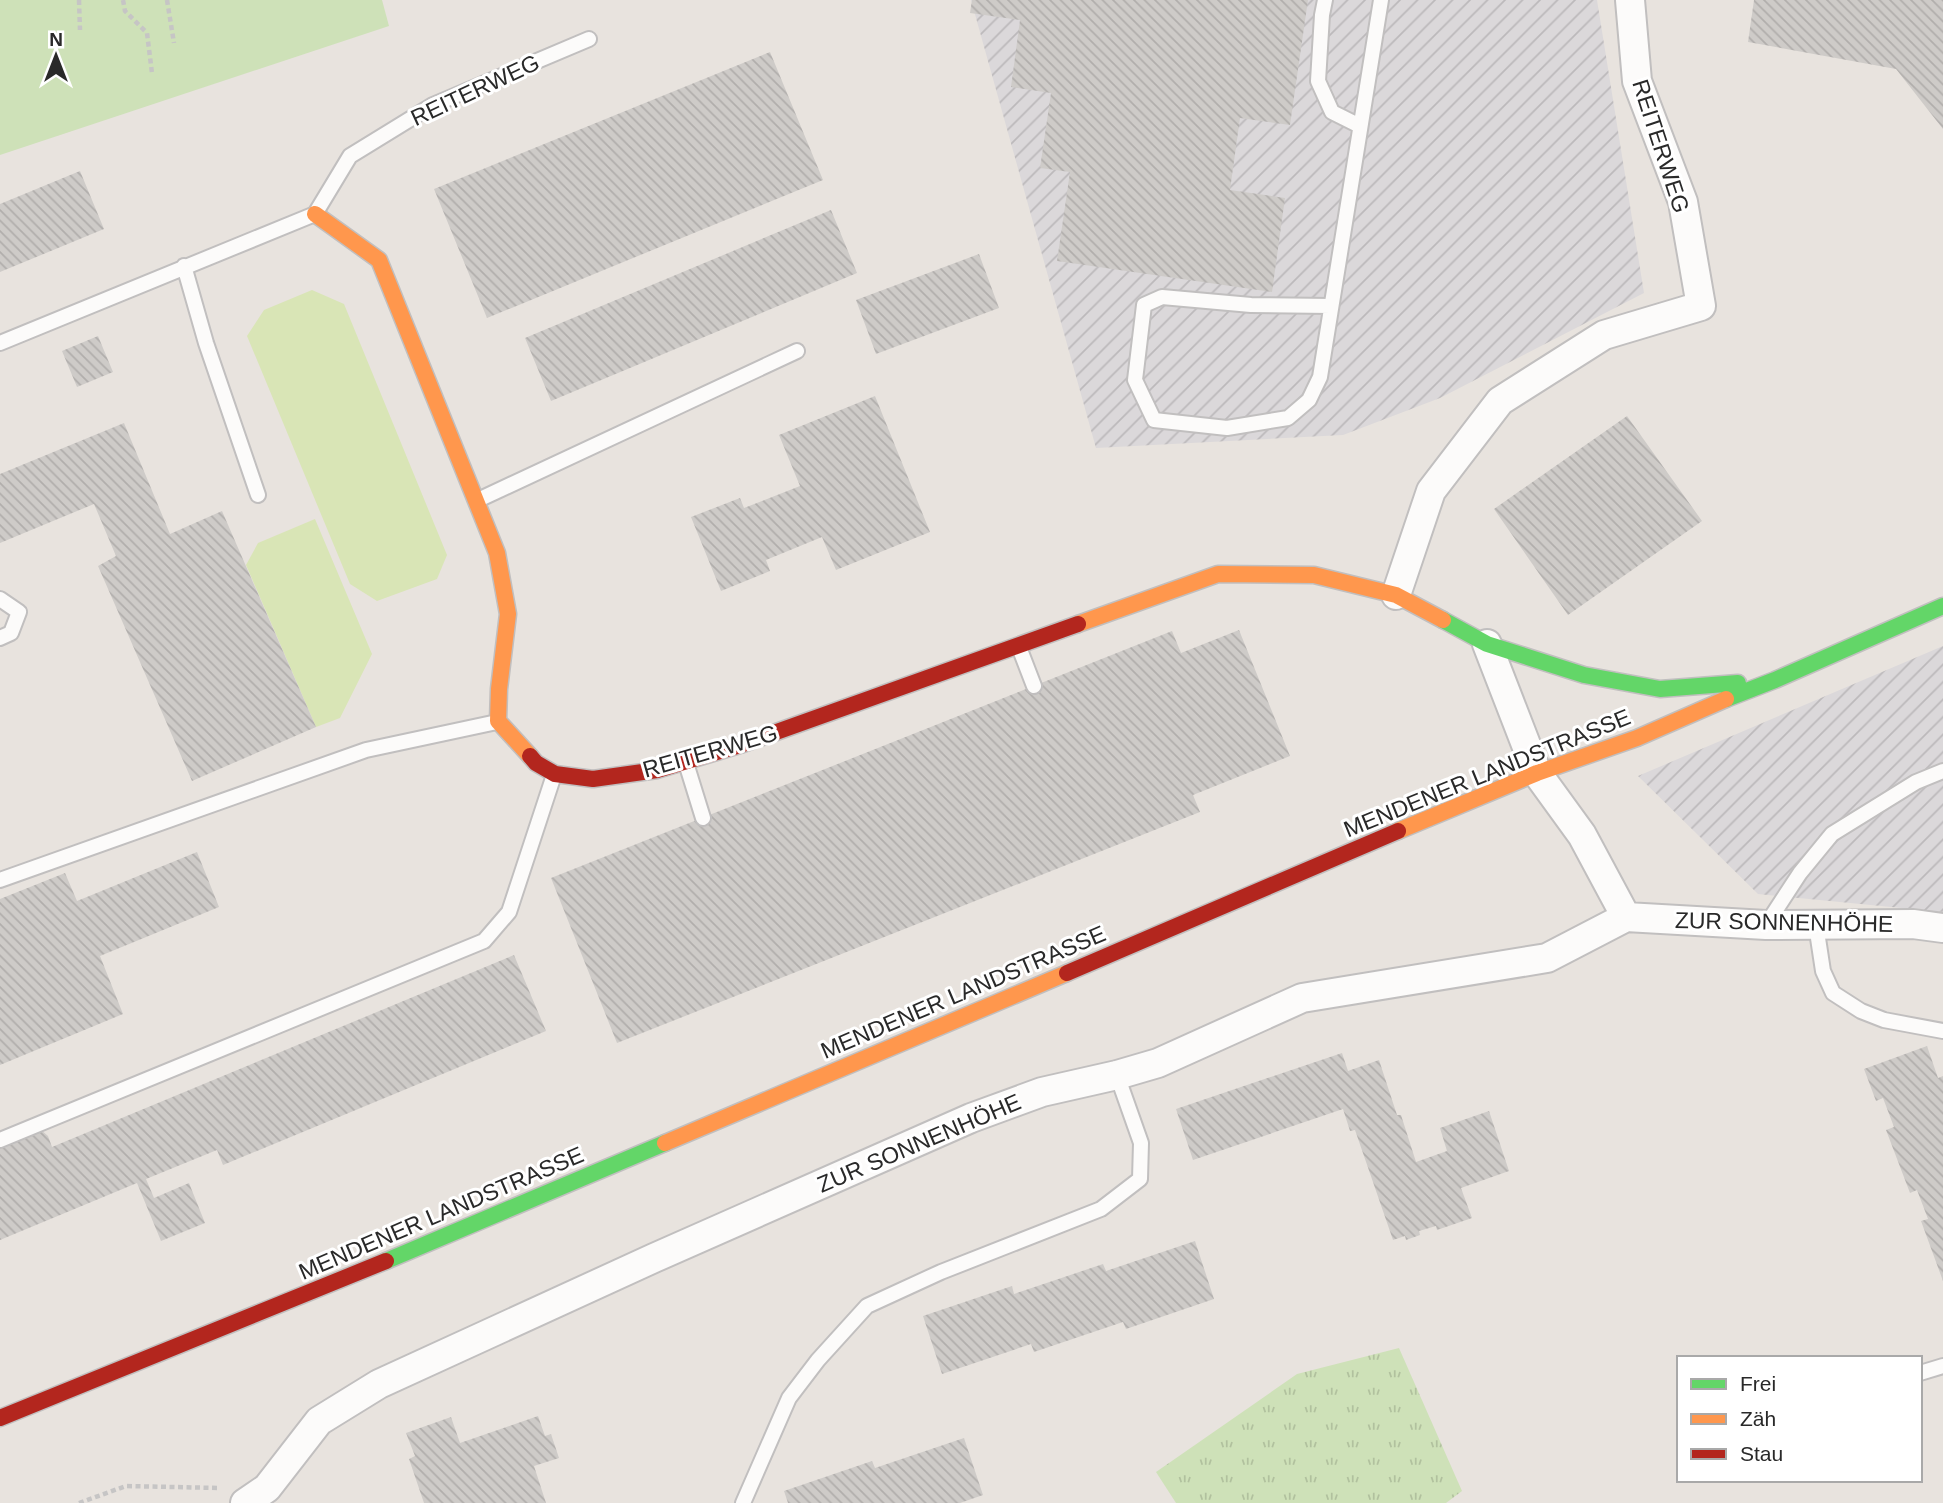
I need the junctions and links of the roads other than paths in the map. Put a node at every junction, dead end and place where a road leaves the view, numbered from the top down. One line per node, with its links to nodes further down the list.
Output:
1 (1325, 0): 5 (lane)
2 (1381, 0): 5 (lane)
3 (1630, 0): 13 (street, REITERWEG)
4 (589, 39): 6 (lane, REITERWEG)
5 (1360, 126): 8 (lane)
6 (315, 214): 7 (lane); 12 (main road)
7 (184, 266): 9 (lane); 11 (lane)
8 (1331, 306): 8 (lane)
9 (0, 343)
10 (797, 351): 12 (lane)
11 (258, 495)
12 (477, 501): 21 (main road)
13 (1396, 595): 17 (main road, REITERWEG); 18 (main road, REITERWEG)
14 (0, 599): 16 (lane)
15 (1943, 606): 19 (main road, MENDENER LANDSTRASSE)
16 (0, 638)
17 (1487, 644): 19 (main road, REITERWEG); 24 (street)
18 (1019, 646): 20 (lane); 22 (main road, REITERWEG)
19 (1775, 680): 24 (main road, MENDENER LANDSTRASSE)
20 (1034, 686)
21 (498, 721): 25 (main road, REITERWEG); 27 (lane)
22 (686, 761): 25 (main road, REITERWEG); 26 (lane)
23 (1943, 771): 29 (lane)
24 (1537, 773): 28 (street); 37 (main road, MENDENER LANDSTRASSE)
25 (555, 774): 34 (lane)
26 (703, 818)
27 (0, 880)
28 (1626, 918): 29 (street, ZUR SONNENHÖHE); 33 (street, ZUR SONNENHÖHE)
29 (1766, 925): 30 (street, ZUR SONNENHÖHE)
30 (1816, 925): 31 (street, ZUR SONNENHÖHE); 32 (lane)
31 (1943, 928)
32 (1943, 1031)
33 (1117, 1075): 38 (street, ZUR SONNENHÖHE); 39 (lane)
34 (0, 1140)
35 (1943, 1366): 36 (lane)
36 (1922, 1372)
37 (0, 1418)
38 (264, 1498)
39 (743, 1503)

